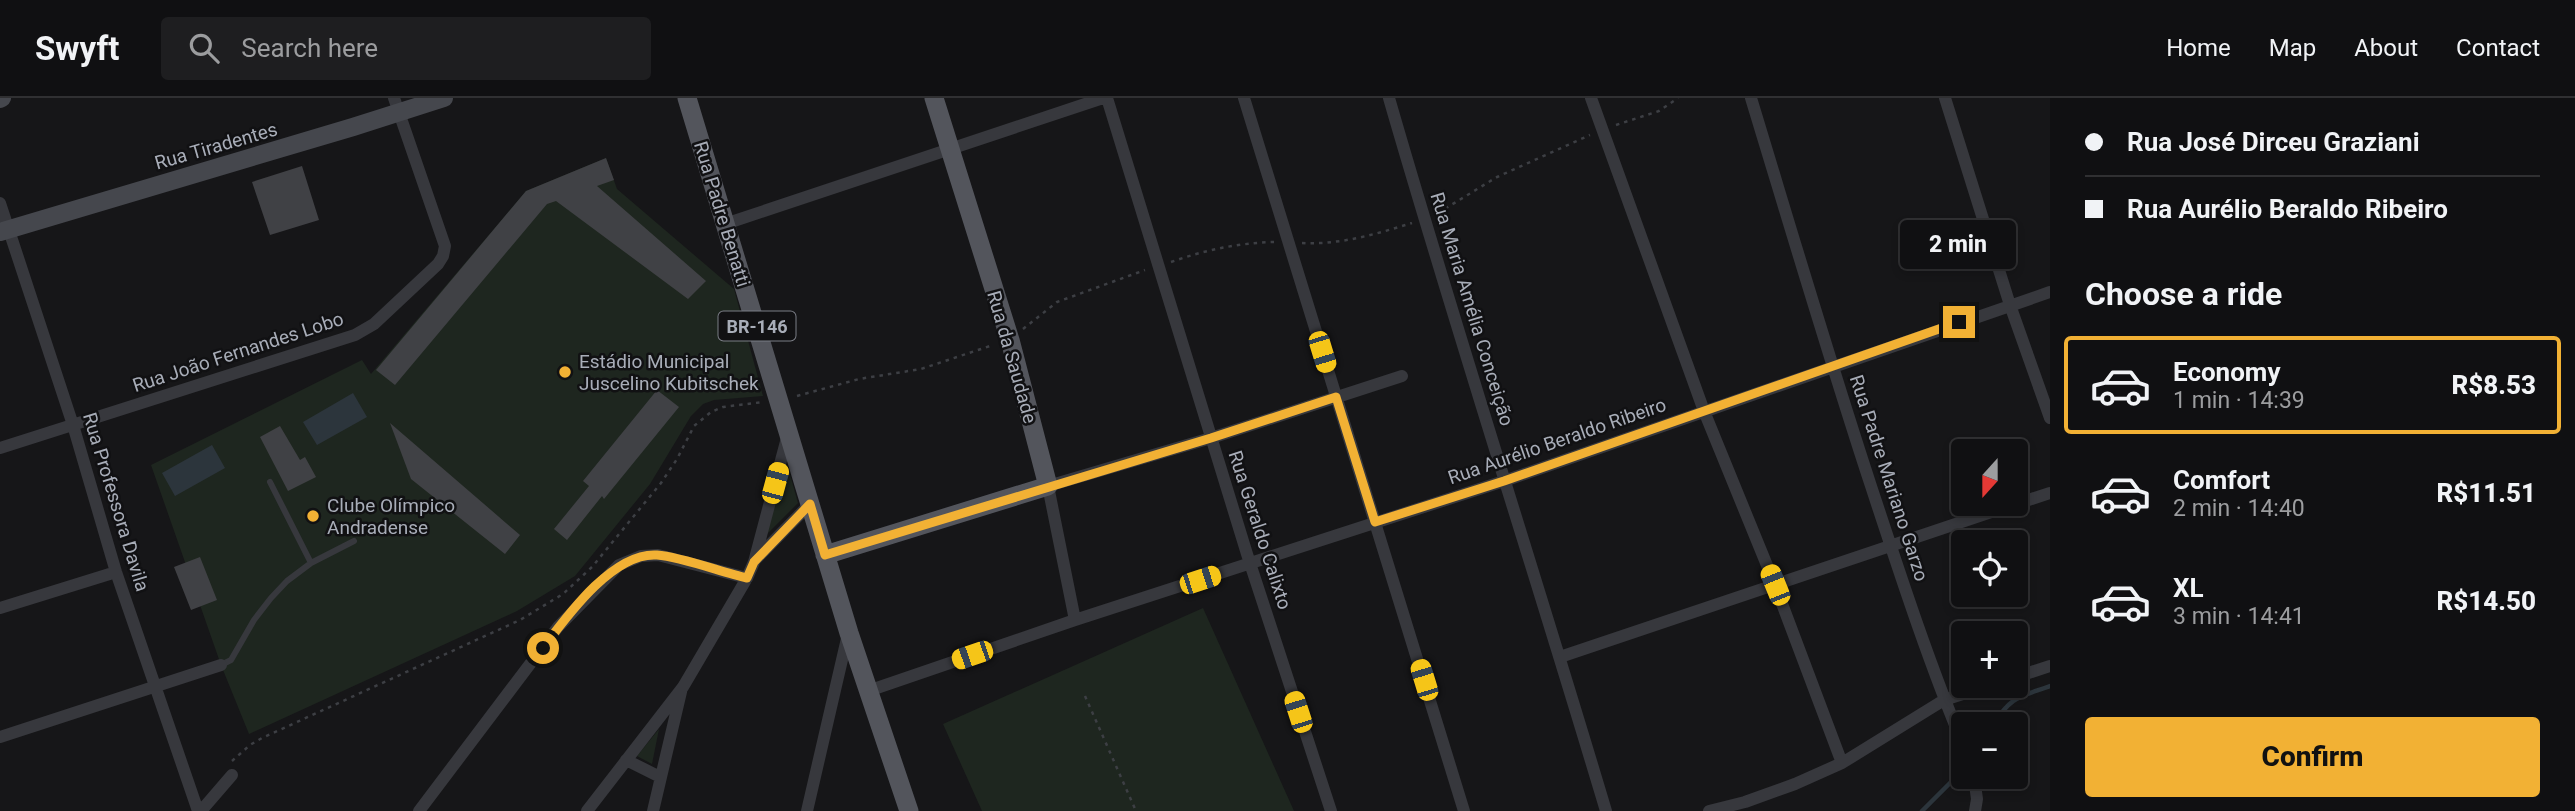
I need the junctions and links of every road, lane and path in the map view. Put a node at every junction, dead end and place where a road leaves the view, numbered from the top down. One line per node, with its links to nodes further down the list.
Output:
1 (444, 98): 11 (main road, Rua Tiradentes)
2 (687, 98): 16 (main road, Rua Padre Benatti / BR-146)
3 (934, 98): 13 (main road, Rua da Saudade)
4 (1105, 98): 13 (street); 19 (street, Rua Geraldo Calixto)
5 (1244, 98): 18 (street)
6 (1389, 98): 15 (street, Rua Maria Amélia Conceição)
7 (1591, 98): 12 (street)
8 (1678, 98): 12 (path)
9 (1751, 98): 23 (street, Rua Padre Mariano Garzo)
10 (1945, 98): 21 (street)
11 (396, 105): 17 (main road, Rua Tiradentes); 29 (street, Rua João Fernandes Lobo)
12 (1602, 130): 15 (path); 27 (street)
13 (949, 148): 16 (street); 22 (main road, Rua da Saudade)
14 (0, 203): 17 (street, Rua Professora Davila)
15 (1424, 219): 18 (path); 33 (street, Rua Maria Amélia Conceição)
16 (725, 224): 26 (main road, Rua Padre Benatti / BR-146)
17 (4, 231): 29 (street, Rua Professora Davila)
18 (1289, 242): 19 (path); 25 (street)
19 (1158, 266): 22 (path); 31 (street, Rua Geraldo Calixto)
20 (2050, 292): 21 (street, Rua Aurélio Beraldo Ribeiro)
21 (2010, 305): 23 (street, Rua Aurélio Beraldo Ribeiro); 28 (street)
22 (1010, 340): 26 (path); 35 (main road, Rua da Saudade)
23 (1832, 366): 27 (street, Rua Aurélio Beraldo Ribeiro); 42 (street, Rua Padre Mariano Garzo)
24 (1402, 376): 25 (street)
25 (1336, 397): 31 (street); 40 (street)
26 (780, 400): 30 (main road, Rua Padre Benatti / BR-146); 67 (path)
27 (1704, 411): 33 (street, Rua Aurélio Beraldo Ribeiro); 49 (street)
28 (2050, 418)
29 (73, 425): 32 (street, Rua João Fernandes Lobo); 47 (street, Rua Professora Davila)
30 (789, 431): 38 (main road, Rua Padre Benatti / BR-146); 44 (street)
31 (1211, 438): 35 (street); 46 (street, Rua Geraldo Calixto)
32 (0, 448)
33 (1504, 481): 40 (street, Rua Aurélio Beraldo Ribeiro); 53 (street, Rua Maria Amélia Conceição)
34 (270, 482): 45 (lane)
35 (1048, 486): 43 (main road); 51 (street, Rua da Saudade)
36 (2050, 493): 37 (street)
37 (2028, 500)
38 (810, 504): 43 (main road, Rua Padre Benatti / BR-146); 44 (street)
39 (1979, 516): 42 (street)
40 (1375, 522): 46 (street, Rua Aurélio Beraldo Ribeiro); 78 (street)
41 (354, 541): 45 (lane)
42 (1890, 545): 49 (street); 62 (street, Rua Padre Mariano Garzo)
43 (825, 555): 52 (main road, Rua Padre Benatti / BR-146)
44 (754, 562): 48 (street)
45 (311, 563): 54 (lane)
46 (1250, 564): 51 (street, Rua Aurélio Beraldo Ribeiro); 77 (street, Rua Geraldo Calixto)
47 (116, 572): 50 (street); 58 (street, Rua Professora Davila)
48 (747, 578): 57 (street); 71 (street)
49 (1775, 585): 53 (street); 66 (street)
50 (0, 608)
51 (1075, 620): 59 (street, Rua Aurélio Beraldo Ribeiro)
52 (849, 633): 59 (main road, Rua Padre Benatti / BR-146); 74 (street)
53 (1560, 657): 79 (street, Rua Maria Amélia Conceição)
54 (221, 665): 58 (street)
55 (2050, 666): 56 (street)
56 (2028, 673)
57 (683, 687): 65 (street); 68 (street)
58 (156, 688): 64 (street); 70 (street, Rua Professora Davila)
59 (868, 691): 75 (main road, BR-146)
60 (1086, 696): 76 (path)
61 (1951, 698): 62 (street)
62 (1944, 700): 63 (street, Rua Padre Mariano Garzo); 66 (street)
63 (1951, 716)
64 (0, 737)
65 (626, 760): 68 (street); 72 (street)
66 (1842, 764): 80 (street)
67 (230, 770): 70 (street)
68 (660, 776): 73 (street)
69 (1975, 789): 81 (street)
70 (200, 811)
71 (419, 811)
72 (587, 811)
73 (653, 811)
74 (807, 811)
75 (909, 811)
76 (1136, 811)
77 (1331, 811)
78 (1464, 811)
79 (1606, 811)
80 (1709, 811)
81 (1975, 811)

